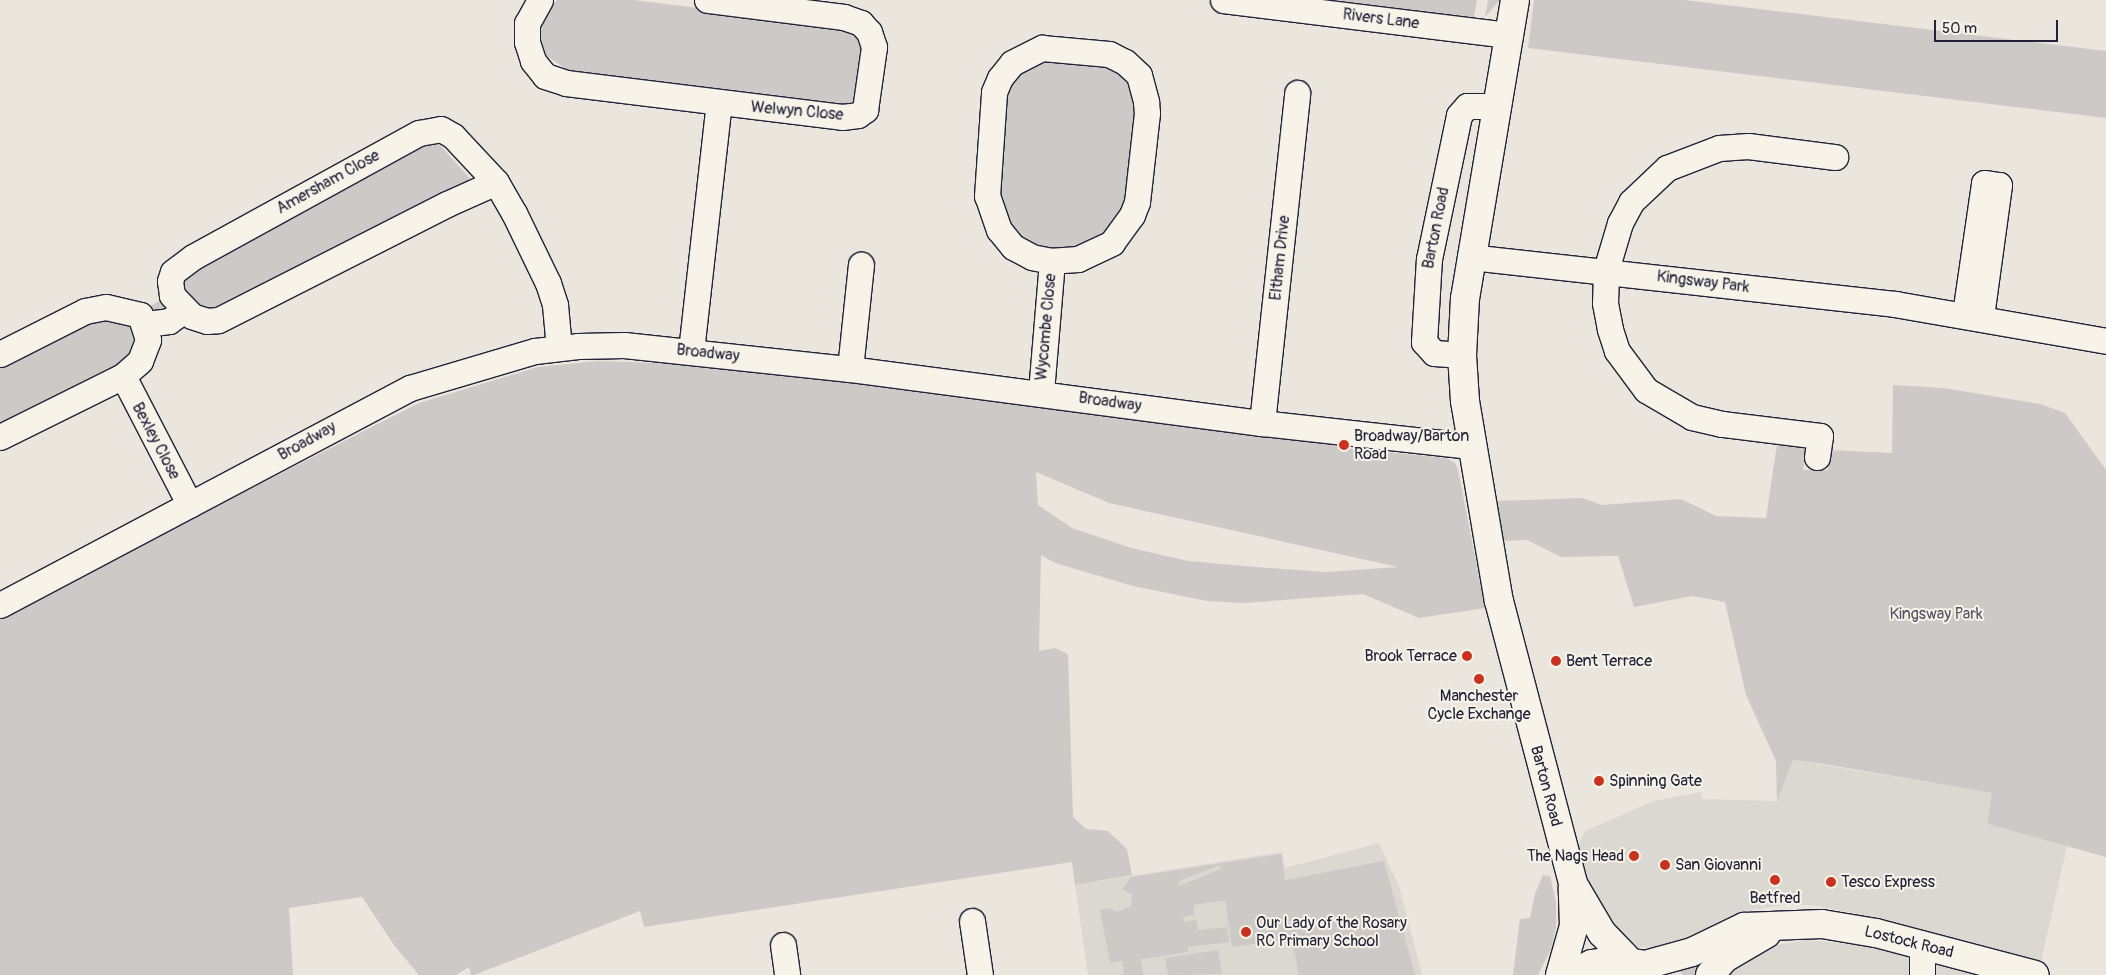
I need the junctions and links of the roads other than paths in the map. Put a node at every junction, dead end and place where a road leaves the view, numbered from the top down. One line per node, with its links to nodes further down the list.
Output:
1 (540, 0): 7 (street, Welwyn Close)
2 (707, 0): 7 (street, Welwyn Close)
3 (1223, 0): 5 (street, Rivers Lane)
4 (1515, 0): 5 (main road)
5 (1510, 35): 8 (main road)
6 (1297, 93): 24 (street, Eltham Drive)
7 (719, 103): 18 (street)
8 (1498, 106): 11 (main road); 20 (street, Barton Road)
9 (1835, 157): 14 (street)
10 (496, 182): 15 (street); 15 (street, Amersham Close); 17 (street, Amersham Close)
11 (1470, 257): 14 (street, Kingsway Park); 20 (main road)
12 (1052, 261): 12 (street, Wycombe Close); 23 (street, Wycombe Close)
13 (861, 265): 21 (street)
14 (1606, 270): 16 (street, Kingsway Park); 27 (street)
15 (160, 310): 19 (street); 22 (street)
16 (2106, 341)
17 (559, 348): 18 (street, Broadway); 28 (street, Broadway)
18 (691, 351): 21 (street, Broadway)
19 (0, 354)
20 (1462, 355): 26 (main road)
21 (850, 369): 23 (street, Broadway)
22 (122, 376): 25 (street); 28 (street, Bexley Close)
23 (1041, 392): 24 (street, Broadway)
24 (1262, 423): 26 (street, Broadway)
25 (0, 438)
26 (1470, 446): 30 (main road, Barton Road)
27 (1817, 456)
28 (190, 505): 29 (street, Broadway)
29 (0, 605)
30 (1573, 884): 35 (main road, Barton Road); 38 (main road, Barton Road)
31 (972, 921): 37 (street)
32 (1780, 926): 34 (main road, Lostock Road); 35 (main road, Lostock Road); 40 (main road)
33 (783, 944): 36 (street)
34 (1922, 945): 41 (street); 42 (main road, Lostock Road)
35 (1644, 968): 39 (main road, Lostock Road)
36 (788, 975)
37 (980, 975)
38 (1560, 975)
39 (1569, 975)
40 (1710, 975)
41 (1922, 975)
42 (2034, 975)

